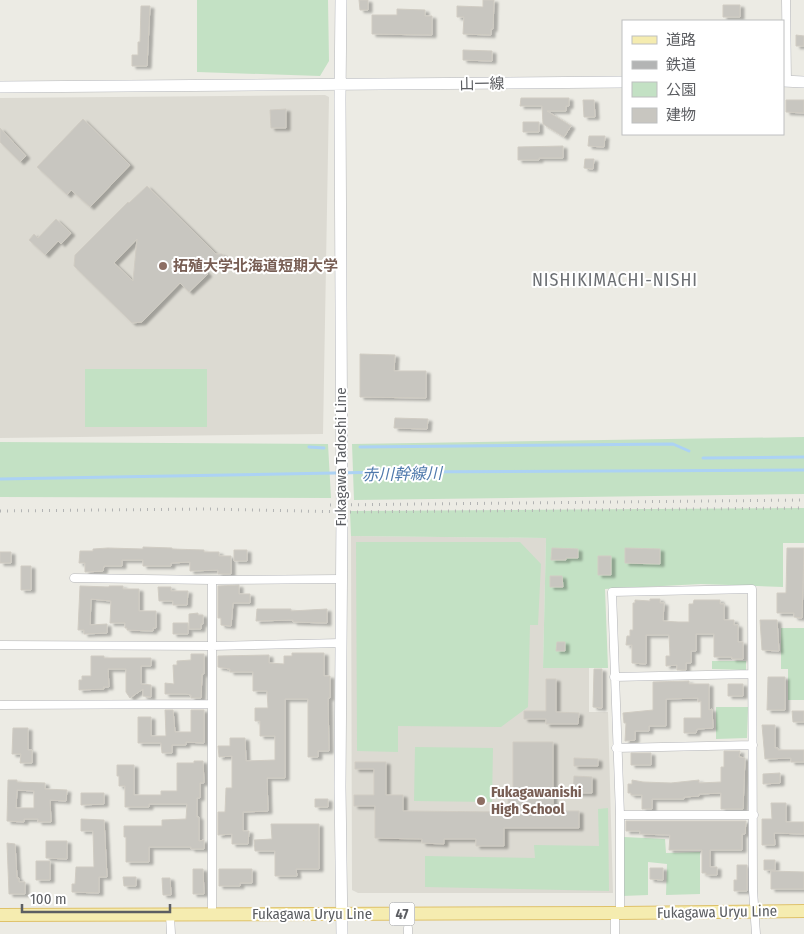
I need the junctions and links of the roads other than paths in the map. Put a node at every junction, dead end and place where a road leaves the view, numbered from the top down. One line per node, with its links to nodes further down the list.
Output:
1 (341, 0): 6 (main road, Fukagawa Tadoshi Line)
2 (786, 0): 4 (street)
3 (622, 82): 6 (main road, 山一線)
4 (785, 82): 5 (main road)
5 (804, 82)
6 (341, 84): 7 (main road, 山一線); 9 (main road, Fukagawa Tadoshi Line)
7 (0, 87)
8 (74, 578): 10 (street)
9 (341, 579): 10 (street); 11 (main road, Fukagawa Tadoshi Line)
10 (212, 580): 13 (street)
11 (341, 643): 13 (street); 26 (main road, Fukagawa Tadoshi Line)
12 (0, 645): 13 (street)
13 (212, 646): 17 (street)
14 (752, 674): 15 (street); 15 (street); 18 (street)
15 (614, 676): 19 (street)
16 (0, 704): 17 (street)
17 (212, 704): 25 (street)
18 (753, 745): 19 (street); 21 (street)
19 (616, 748): 20 (street)
20 (620, 815): 21 (street); 24 (street)
21 (754, 815): 23 (street)
22 (804, 911): 23 (main road, Fukagawa Uryu Line / 47)
23 (755, 912): 24 (main road, Fukagawa Uryu Line / 47); 32 (street)
24 (618, 913): 26 (main road, Fukagawa Uryu Line / 47); 31 (street)
25 (212, 914): 26 (main road, Fukagawa Uryu Line / 47); 28 (main road, Fukagawa Uryu Line / 47)
26 (341, 914): 30 (main road, Fukagawa Tadoshi Line)
27 (0, 915): 28 (main road, Fukagawa Uryu Line / 47)
28 (170, 915): 29 (street)
29 (171, 934)
30 (342, 934)
31 (615, 934)
32 (756, 934)

